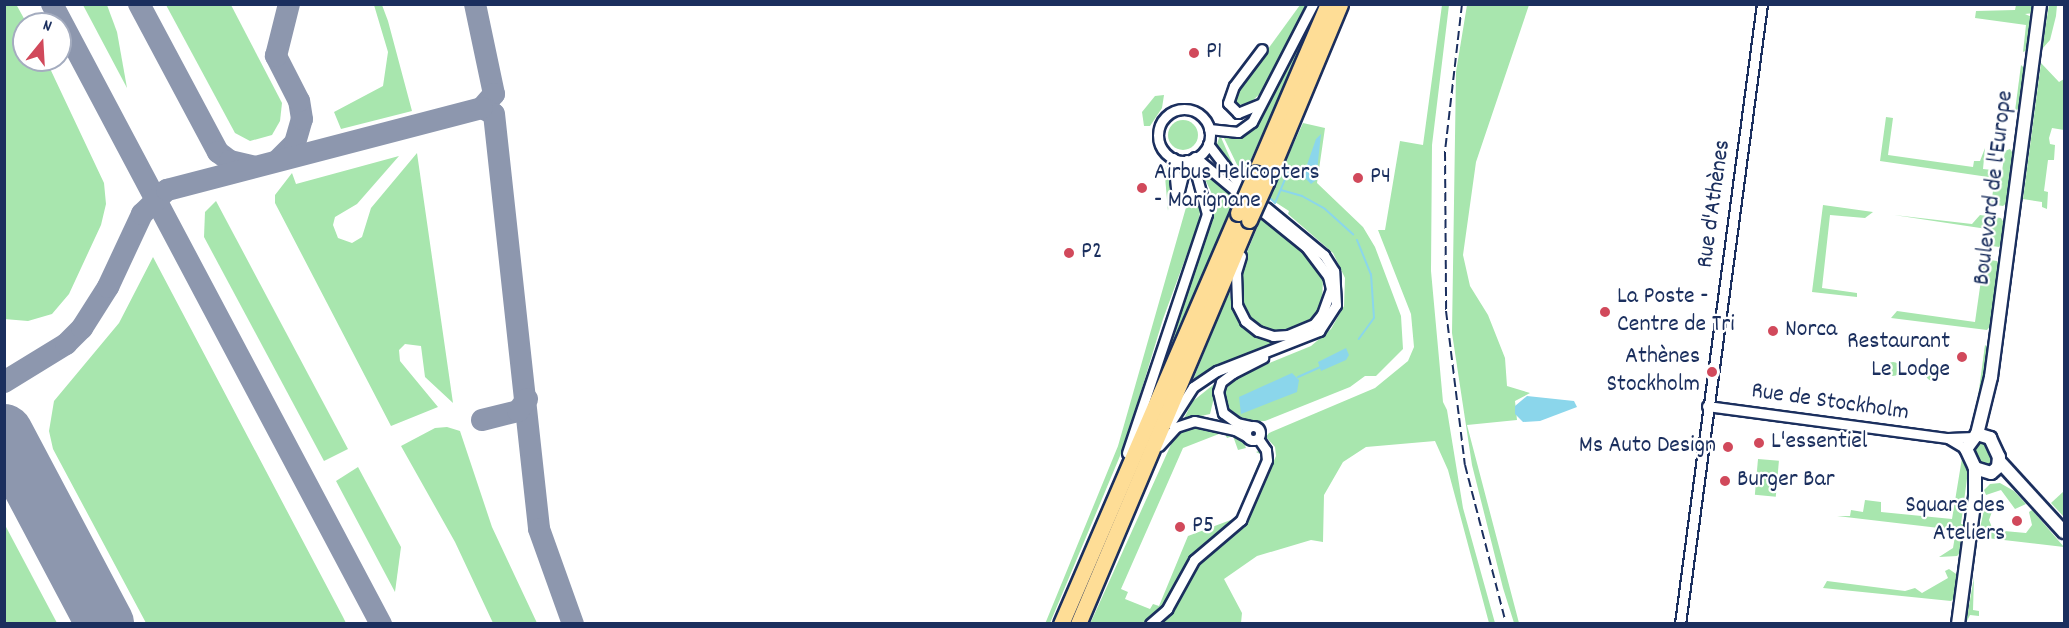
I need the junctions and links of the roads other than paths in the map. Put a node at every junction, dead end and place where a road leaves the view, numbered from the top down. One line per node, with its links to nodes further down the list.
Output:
1 (1313, 4): 7 (street)
2 (1328, 4): 12 (highway)
3 (1340, 4): 12 (highway)
4 (1762, 4): 16 (street, Rue d'Athènes)
5 (2040, 4): 20 (street, Boulevard de l'Europe)
6 (1262, 49): 7 (street)
7 (1262, 103): 8 (street)
8 (1209, 129): 9 (street); 10 (street)
9 (1208, 144): 11 (street); 11 (street)
10 (1173, 158): 11 (street); 11 (street)
11 (1191, 159): 31 (street)
12 (1260, 178): 13 (highway, bridge)
13 (1244, 220): 14 (street); 31 (highway); 32 (highway)
14 (1270, 352): 15 (street); 23 (street)
15 (1218, 402): 17 (street); 18 (street)
16 (1707, 406): 22 (street, Rue de Stockholm); 36 (street, Rue d'Athènes)
17 (1203, 421): 19 (street); 23 (street)
18 (1250, 426): 19 (street); 21 (street)
19 (1246, 436): 21 (street)
20 (1980, 436): 22 (street, Rue de Stockholm); 24 (street, Boulevard de l'Europe); 25 (street)
21 (1258, 438): 35 (street)
22 (1948, 438): 24 (street, Rue de Stockholm)
23 (1160, 447): 32 (street)
24 (1966, 449): 26 (street)
25 (2000, 462): 27 (street); 28 (street)
26 (1975, 468): 27 (street); 29 (street)
27 (1989, 473): 28 (street); 29 (street)
28 (2027, 491): 30 (street)
29 (1975, 497): 37 (street)
30 (2064, 532)
31 (1080, 579): 33 (highway)
32 (1091, 591): 34 (highway)
33 (1061, 624)
34 (1078, 624)
35 (1150, 624)
36 (1680, 624)
37 (1958, 624)

